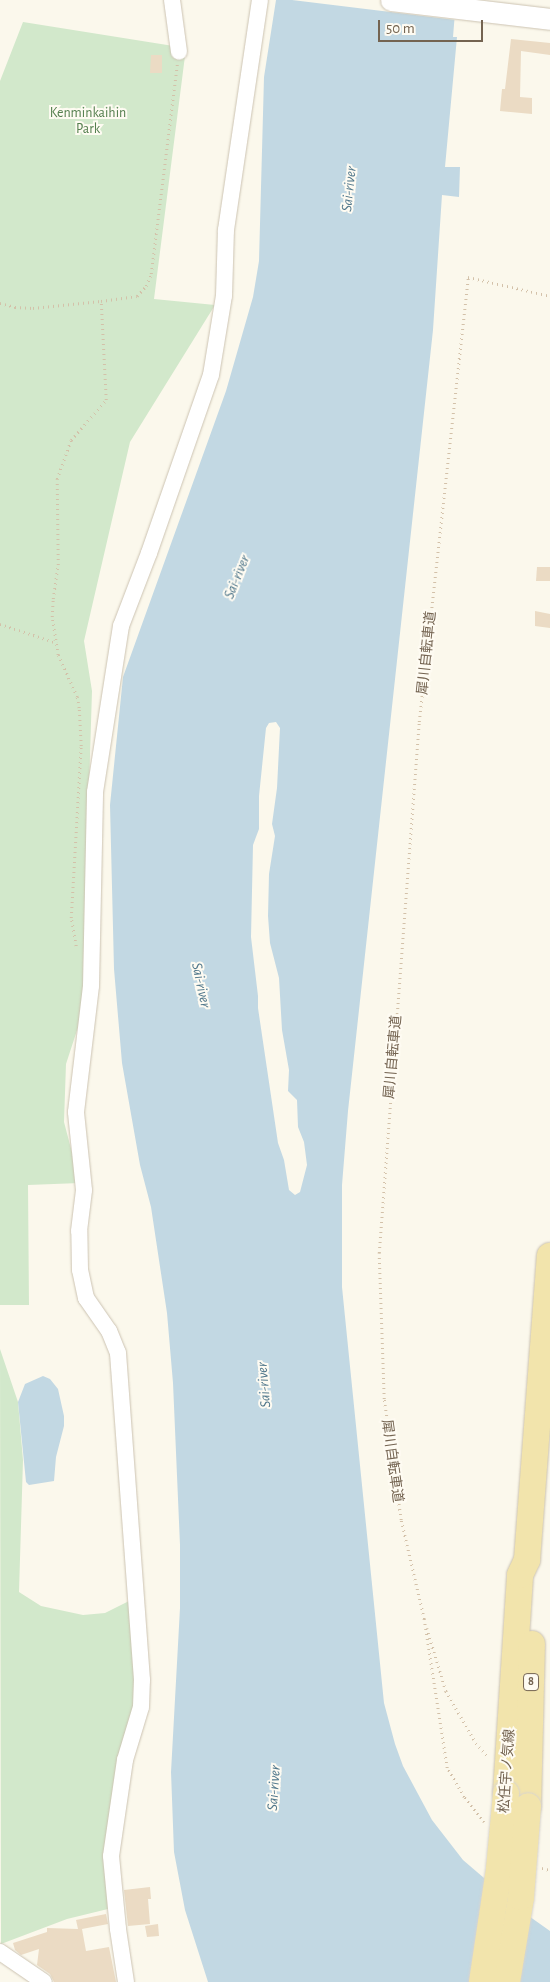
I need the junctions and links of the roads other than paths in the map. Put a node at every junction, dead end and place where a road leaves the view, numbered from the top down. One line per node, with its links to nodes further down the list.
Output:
1 (172, 0): 5 (street)
2 (260, 0): 10 (street)
3 (391, 0): 4 (street)
4 (550, 19)
5 (179, 52)
6 (550, 1256): 7 (main road, 松任宇ノ気線 / 8)
7 (527, 1560): 11 (main road, 松任宇ノ気線 / 8, bridge); 12 (main road, 松任宇ノ気線 / 8, bridge)
8 (0, 1952): 9 (street)
9 (44, 1982)
10 (126, 1982)
11 (482, 1982)
12 (508, 1982)

